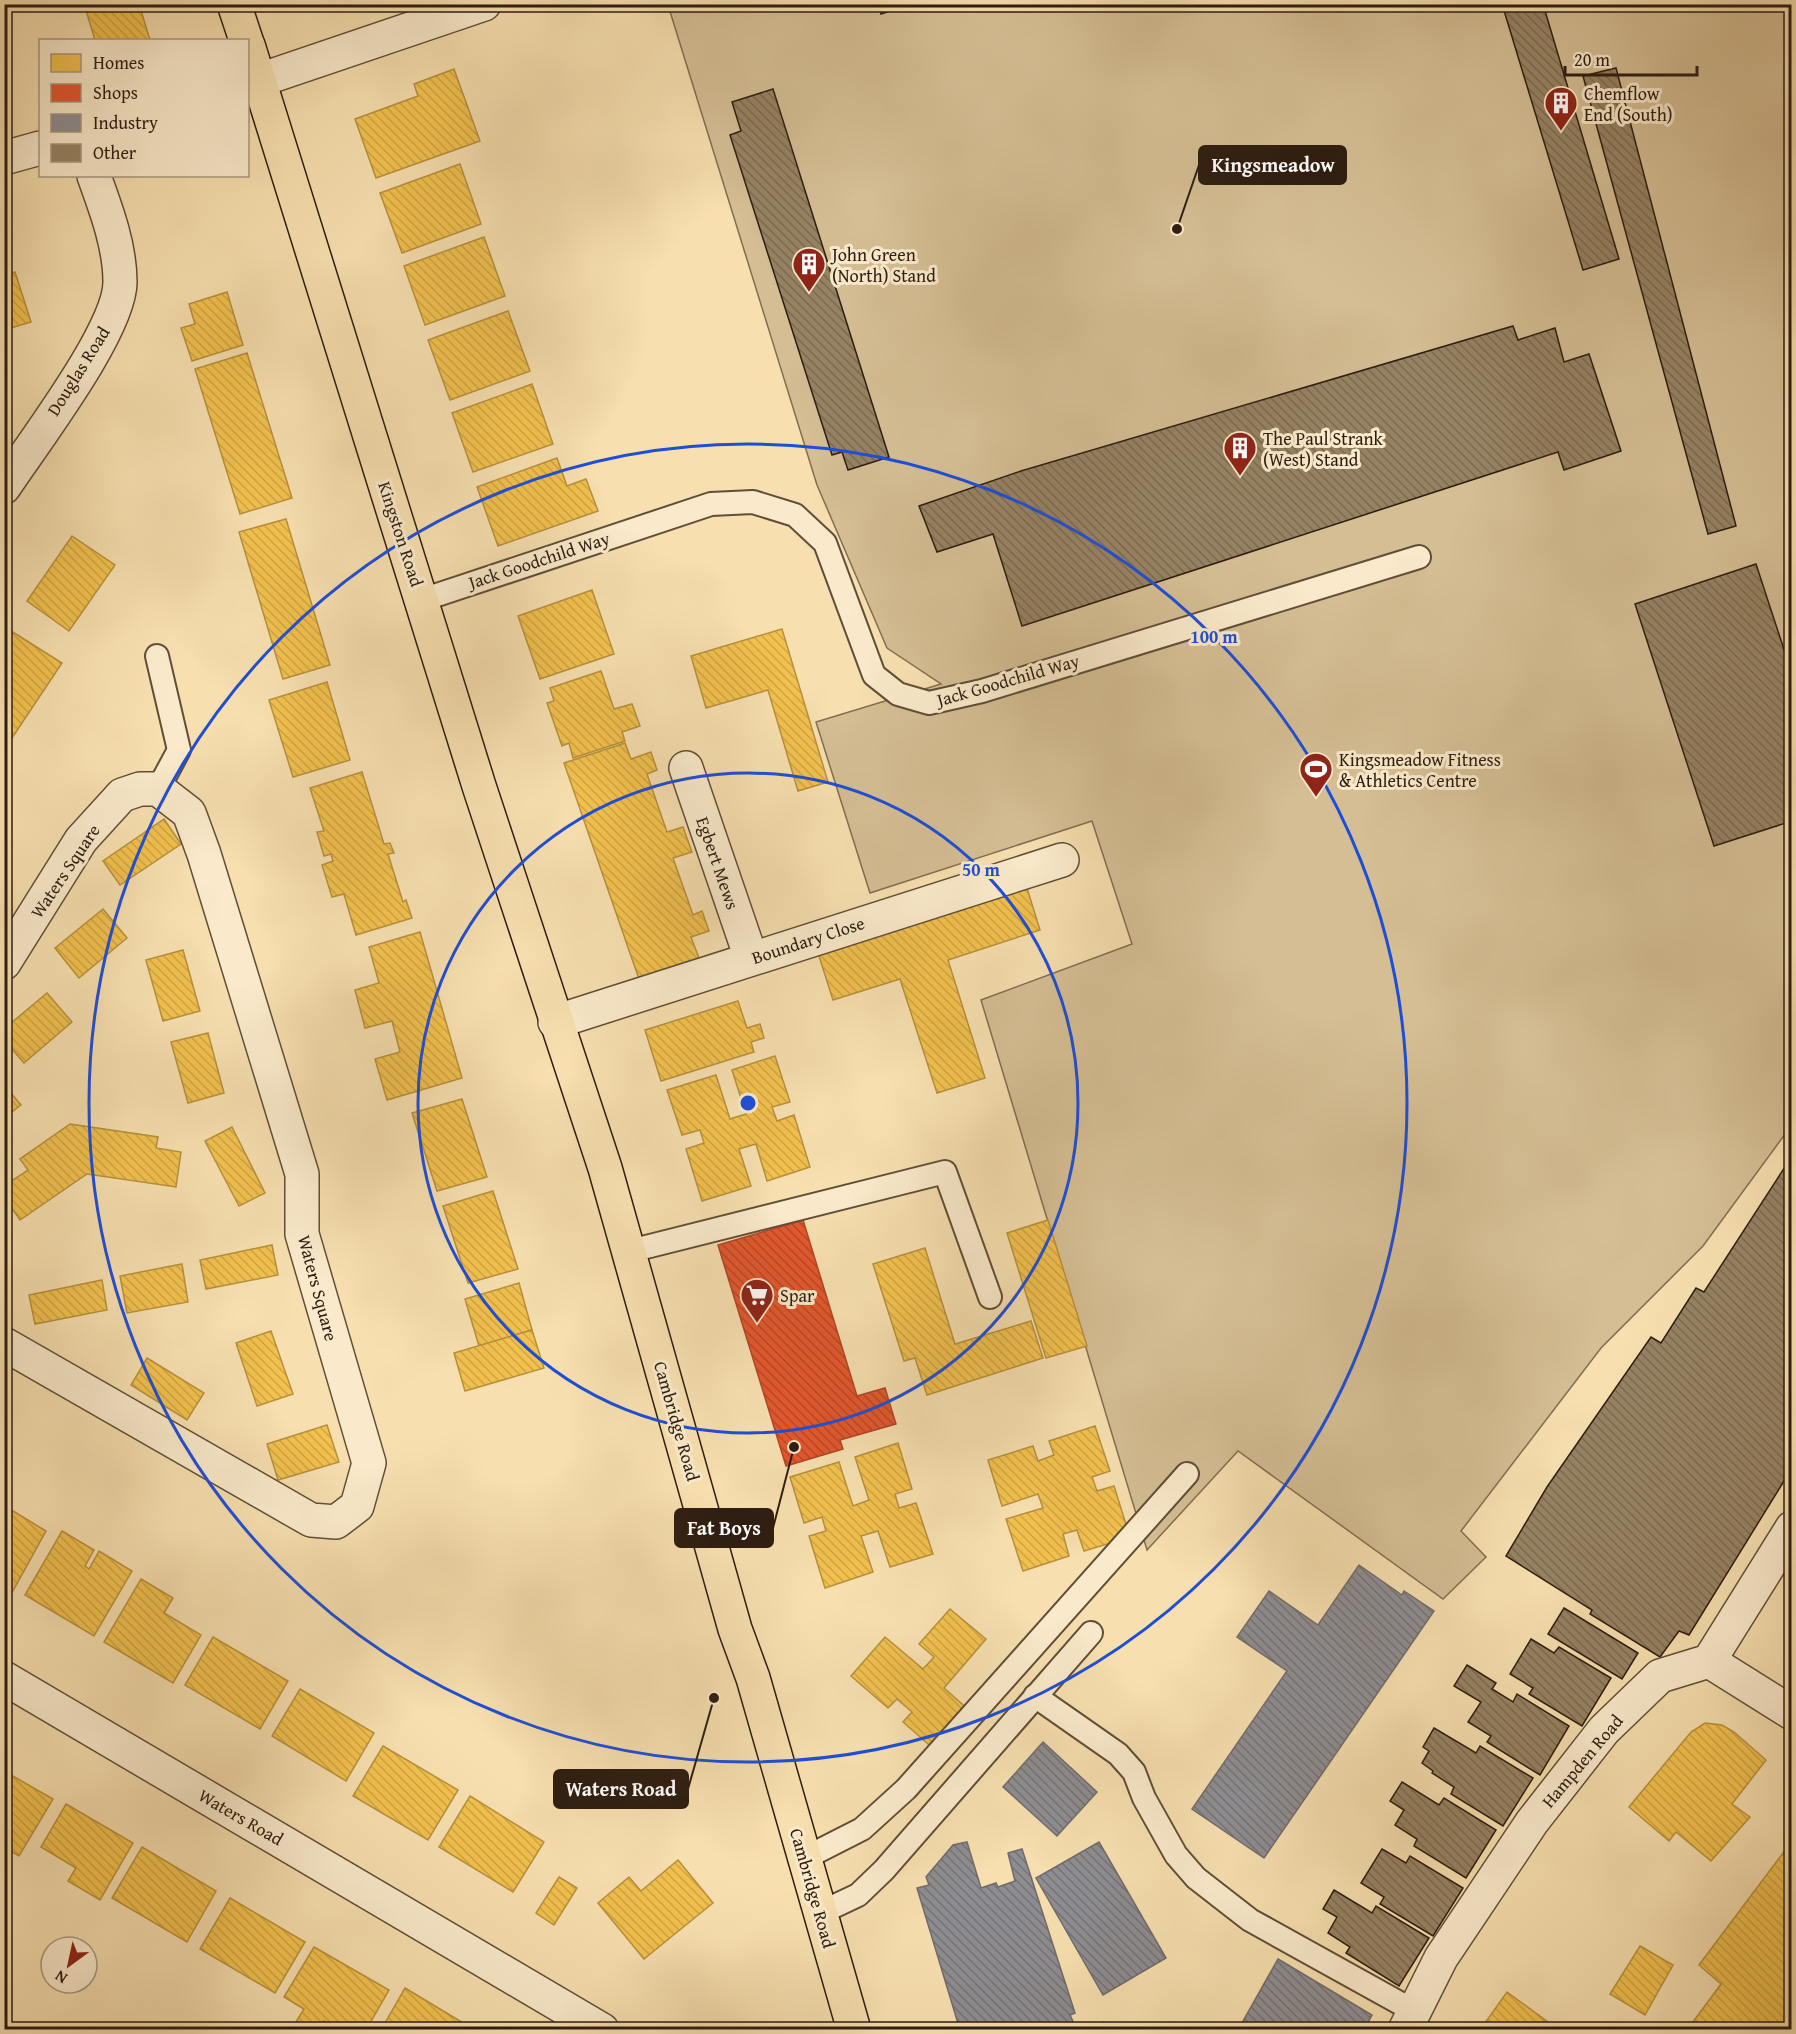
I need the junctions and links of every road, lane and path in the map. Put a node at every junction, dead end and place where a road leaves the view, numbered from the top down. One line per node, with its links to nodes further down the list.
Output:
1 (234, 4): 3 (main road, Kingston Road)
2 (484, 4): 5 (street)
3 (246, 39)
4 (249, 54): 5 (main road, Kingston Road)
5 (254, 82): 11 (main road, Kingston Road)
6 (39, 148): 7 (street)
7 (4, 158)
8 (94, 177): 9 (street, Douglas Road)
9 (4, 487)
10 (1419, 557): 11 (lane, Jack Goodchild Way)
11 (422, 600): 18 (main road, Kingston Road)
12 (157, 656): 14 (lane)
13 (686, 768): 16 (street, Egbert Mews)
14 (158, 789): 17 (street, Waters Square); 21 (street, Waters Square)
15 (1062, 860): 16 (street, Boundary Close)
16 (751, 958): 18 (street, Boundary Close)
17 (4, 963)
18 (555, 1022): 19 (main road, Cambridge Road)
19 (630, 1251): 20 (lane); 29 (main road, Cambridge Road)
20 (990, 1297)
21 (4, 1344)
22 (1187, 1474): 29 (lane)
23 (1791, 1528): 25 (street)
24 (1091, 1633): 27 (lane)
25 (1709, 1661): 28 (street); 31 (street, Hampden Road)
26 (4, 1678): 32 (street, Waters Road)
27 (1035, 1696): 30 (lane); 31 (lane)
28 (1791, 1713)
29 (804, 1858): 30 (main road, Cambridge Road)
30 (820, 1912): 33 (main road, Cambridge Road)
31 (1409, 2020)
32 (602, 2030)
33 (854, 2030)

